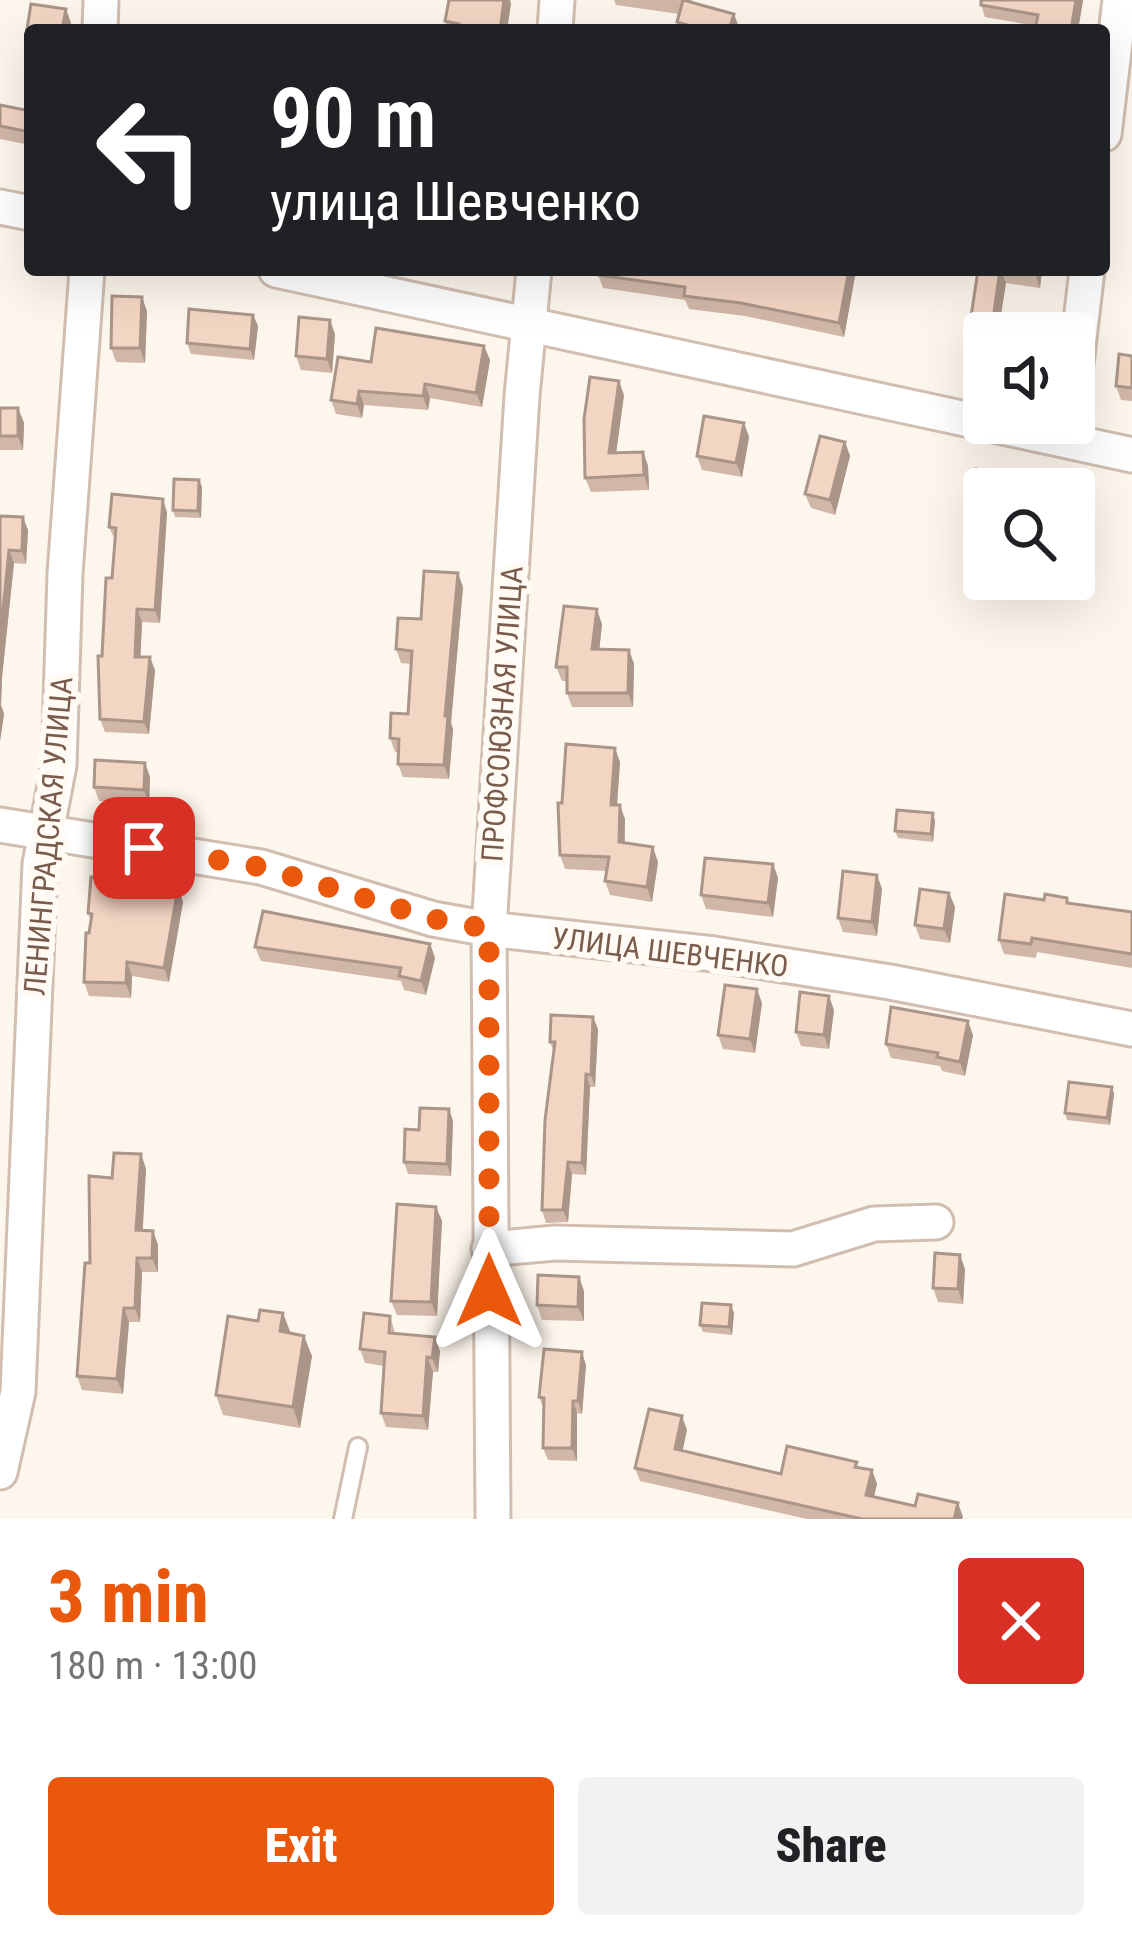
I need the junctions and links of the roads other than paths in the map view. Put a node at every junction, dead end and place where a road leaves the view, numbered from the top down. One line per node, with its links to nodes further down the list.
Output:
1 (1120, 0): 2 (street)
2 (1110, 84)
3 (87, 276): 13 (street, ЛЕНИНГРАДСКАЯ УЛИЦА)
4 (304, 276): 8 (street)
5 (534, 276): 8 (street, ПРОФСОЮЗНАЯ УЛИЦА)
6 (1087, 276): 7 (street)
7 (1083, 312)
8 (530, 324): 9 (street); 14 (street, ПРОФСОЮЗНАЯ УЛИЦА)
9 (963, 418)
10 (1095, 442): 11 (street)
11 (1132, 455)
12 (0, 825): 13 (street, УЛИЦА ШЕВЧЕНКО)
13 (46, 835): 14 (street, УЛИЦА ШЕВЧЕНКО); 19 (street, ЛЕНИНГРАДСКАЯ УЛИЦА)
14 (489, 929): 15 (street, УЛИЦА ШЕВЧЕНКО); 17 (street, ПРОФСОЮЗНАЯ УЛИЦА)
15 (1132, 1028)
16 (936, 1222): 17 (street)
17 (489, 1249): 21 (street, ПРОФСОЮЗНАЯ УЛИЦА)
18 (358, 1447): 20 (lane)
19 (0, 1472)
20 (344, 1519)
21 (493, 1519)

